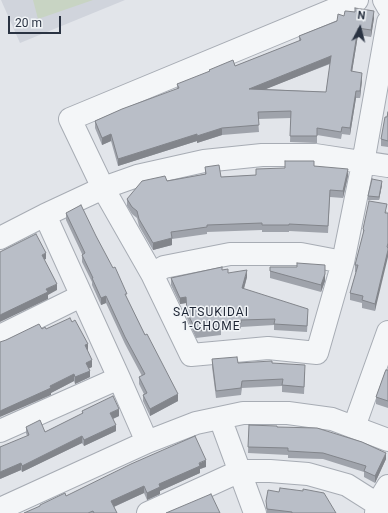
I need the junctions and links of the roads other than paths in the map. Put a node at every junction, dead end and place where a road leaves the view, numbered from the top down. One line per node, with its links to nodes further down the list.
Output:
1 (357, 0): 7 (street)
2 (384, 0): 3 (street)
3 (388, 7)
4 (388, 22): 5 (street)
5 (363, 162): 6 (street); 7 (street); 10 (street)
6 (388, 166)
7 (103, 188): 8 (street); 11 (street)
8 (45, 215): 9 (street); 12 (street)
9 (0, 238)
10 (343, 262): 11 (street); 11 (street)
11 (152, 274)
12 (81, 296): 14 (street); 15 (street)
13 (388, 332): 17 (street)
14 (0, 336)
15 (119, 378): 18 (street); 20 (street)
16 (220, 418): 17 (street); 20 (street); 21 (street)
17 (354, 427): 19 (street)
18 (0, 431)
19 (388, 440)
20 (147, 442): 23 (street)
21 (240, 471): 22 (street); 24 (street); 25 (street)
22 (382, 504)
23 (0, 509)
24 (148, 513)
25 (255, 513)

